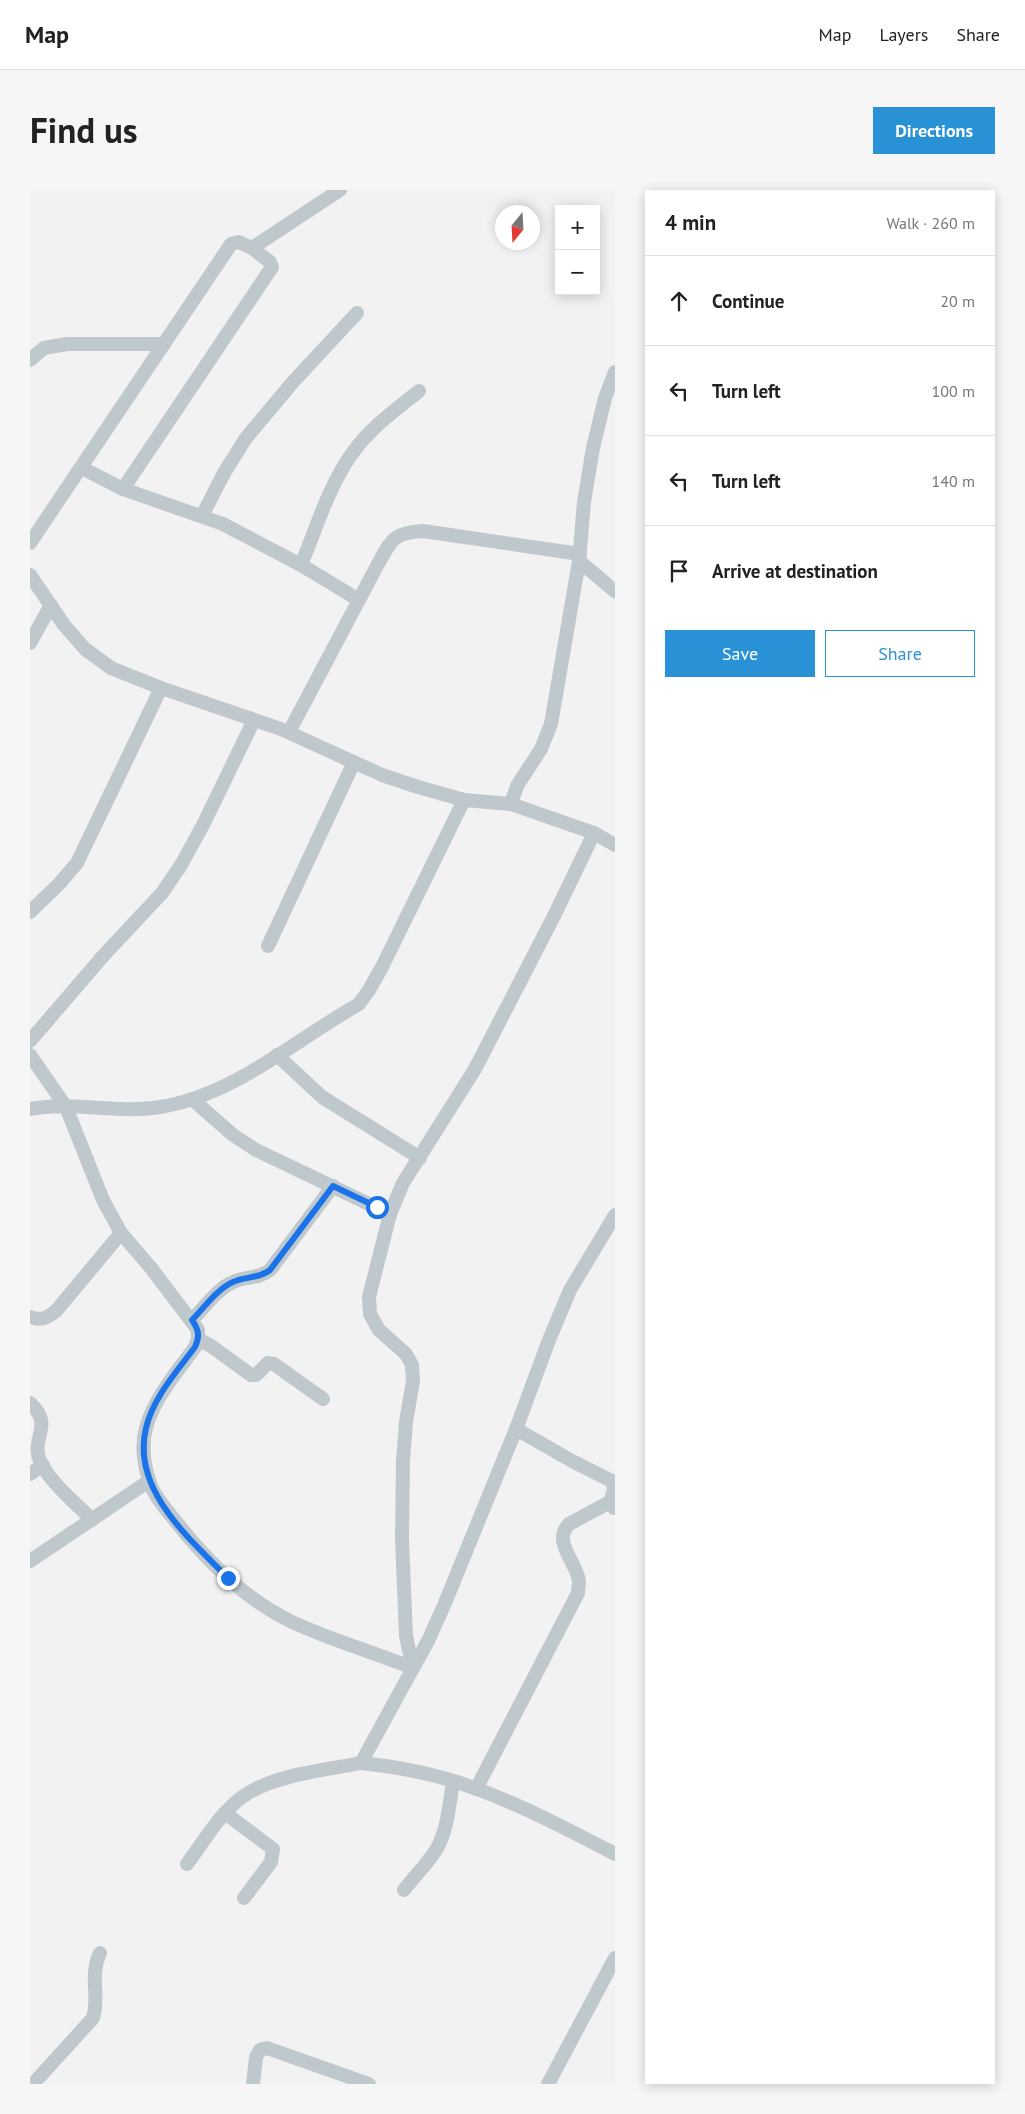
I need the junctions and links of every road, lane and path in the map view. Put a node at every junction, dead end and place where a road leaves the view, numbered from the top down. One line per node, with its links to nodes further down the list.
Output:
1 (340, 190): 2 (street)
2 (252, 248): 4 (street); 9 (street)
3 (357, 313): 10 (street)
4 (164, 344): 5 (street); 8 (street)
5 (30, 360)
6 (615, 372): 12 (street)
7 (419, 391): 13 (street)
8 (82, 468): 9 (street); 11 (street)
9 (123, 489): 10 (street)
10 (202, 516): 13 (street)
11 (30, 543)
12 (579, 557): 15 (street); 16 (street); 24 (street)
13 (301, 565): 16 (street)
14 (30, 575): 17 (street)
15 (615, 591)
16 (359, 600): 21 (street)
17 (50, 605): 18 (street); 19 (street)
18 (30, 643)
19 (162, 688): 20 (street); 27 (street)
20 (254, 720): 21 (street); 29 (street)
21 (289, 732): 22 (street)
22 (354, 762): 23 (street); 28 (street)
23 (464, 800): 24 (street); 31 (street)
24 (511, 804): 25 (street)
25 (594, 833): 26 (street); 35 (street)
26 (615, 845)
27 (30, 912)
28 (268, 946)
29 (30, 1041)
30 (30, 1055): 33 (street)
31 (277, 1055): 32 (street); 35 (street)
32 (192, 1099): 33 (street); 36 (street)
33 (66, 1107): 34 (street); 39 (street)
34 (30, 1109)
35 (420, 1158): 37 (street)
36 (333, 1186): 37 (street); 41 (street)
37 (390, 1214): 52 (street)
38 (615, 1215): 45 (street)
39 (121, 1233): 40 (street); 41 (street)
40 (30, 1317)
41 (192, 1320): 42 (street)
42 (198, 1339): 43 (street); 48 (street)
43 (323, 1399)
44 (30, 1403): 46 (street)
45 (516, 1429): 49 (street); 52 (street)
46 (42, 1465): 47 (street); 50 (street)
47 (30, 1474)
48 (149, 1481): 50 (street); 52 (street)
49 (612, 1505): 55 (street)
50 (92, 1520): 51 (street)
51 (30, 1561)
52 (412, 1668): 53 (street)
53 (361, 1763): 54 (street); 56 (street)
54 (452, 1782): 55 (street); 59 (street)
55 (476, 1789): 57 (street)
56 (225, 1813): 58 (street); 60 (street)
57 (615, 1854)
58 (187, 1864)
59 (404, 1890)
60 (244, 1898)
61 (100, 1953): 63 (street)
62 (615, 1958): 66 (street)
63 (33, 2084)
64 (253, 2084): 65 (street)
65 (369, 2084)
66 (548, 2084)

